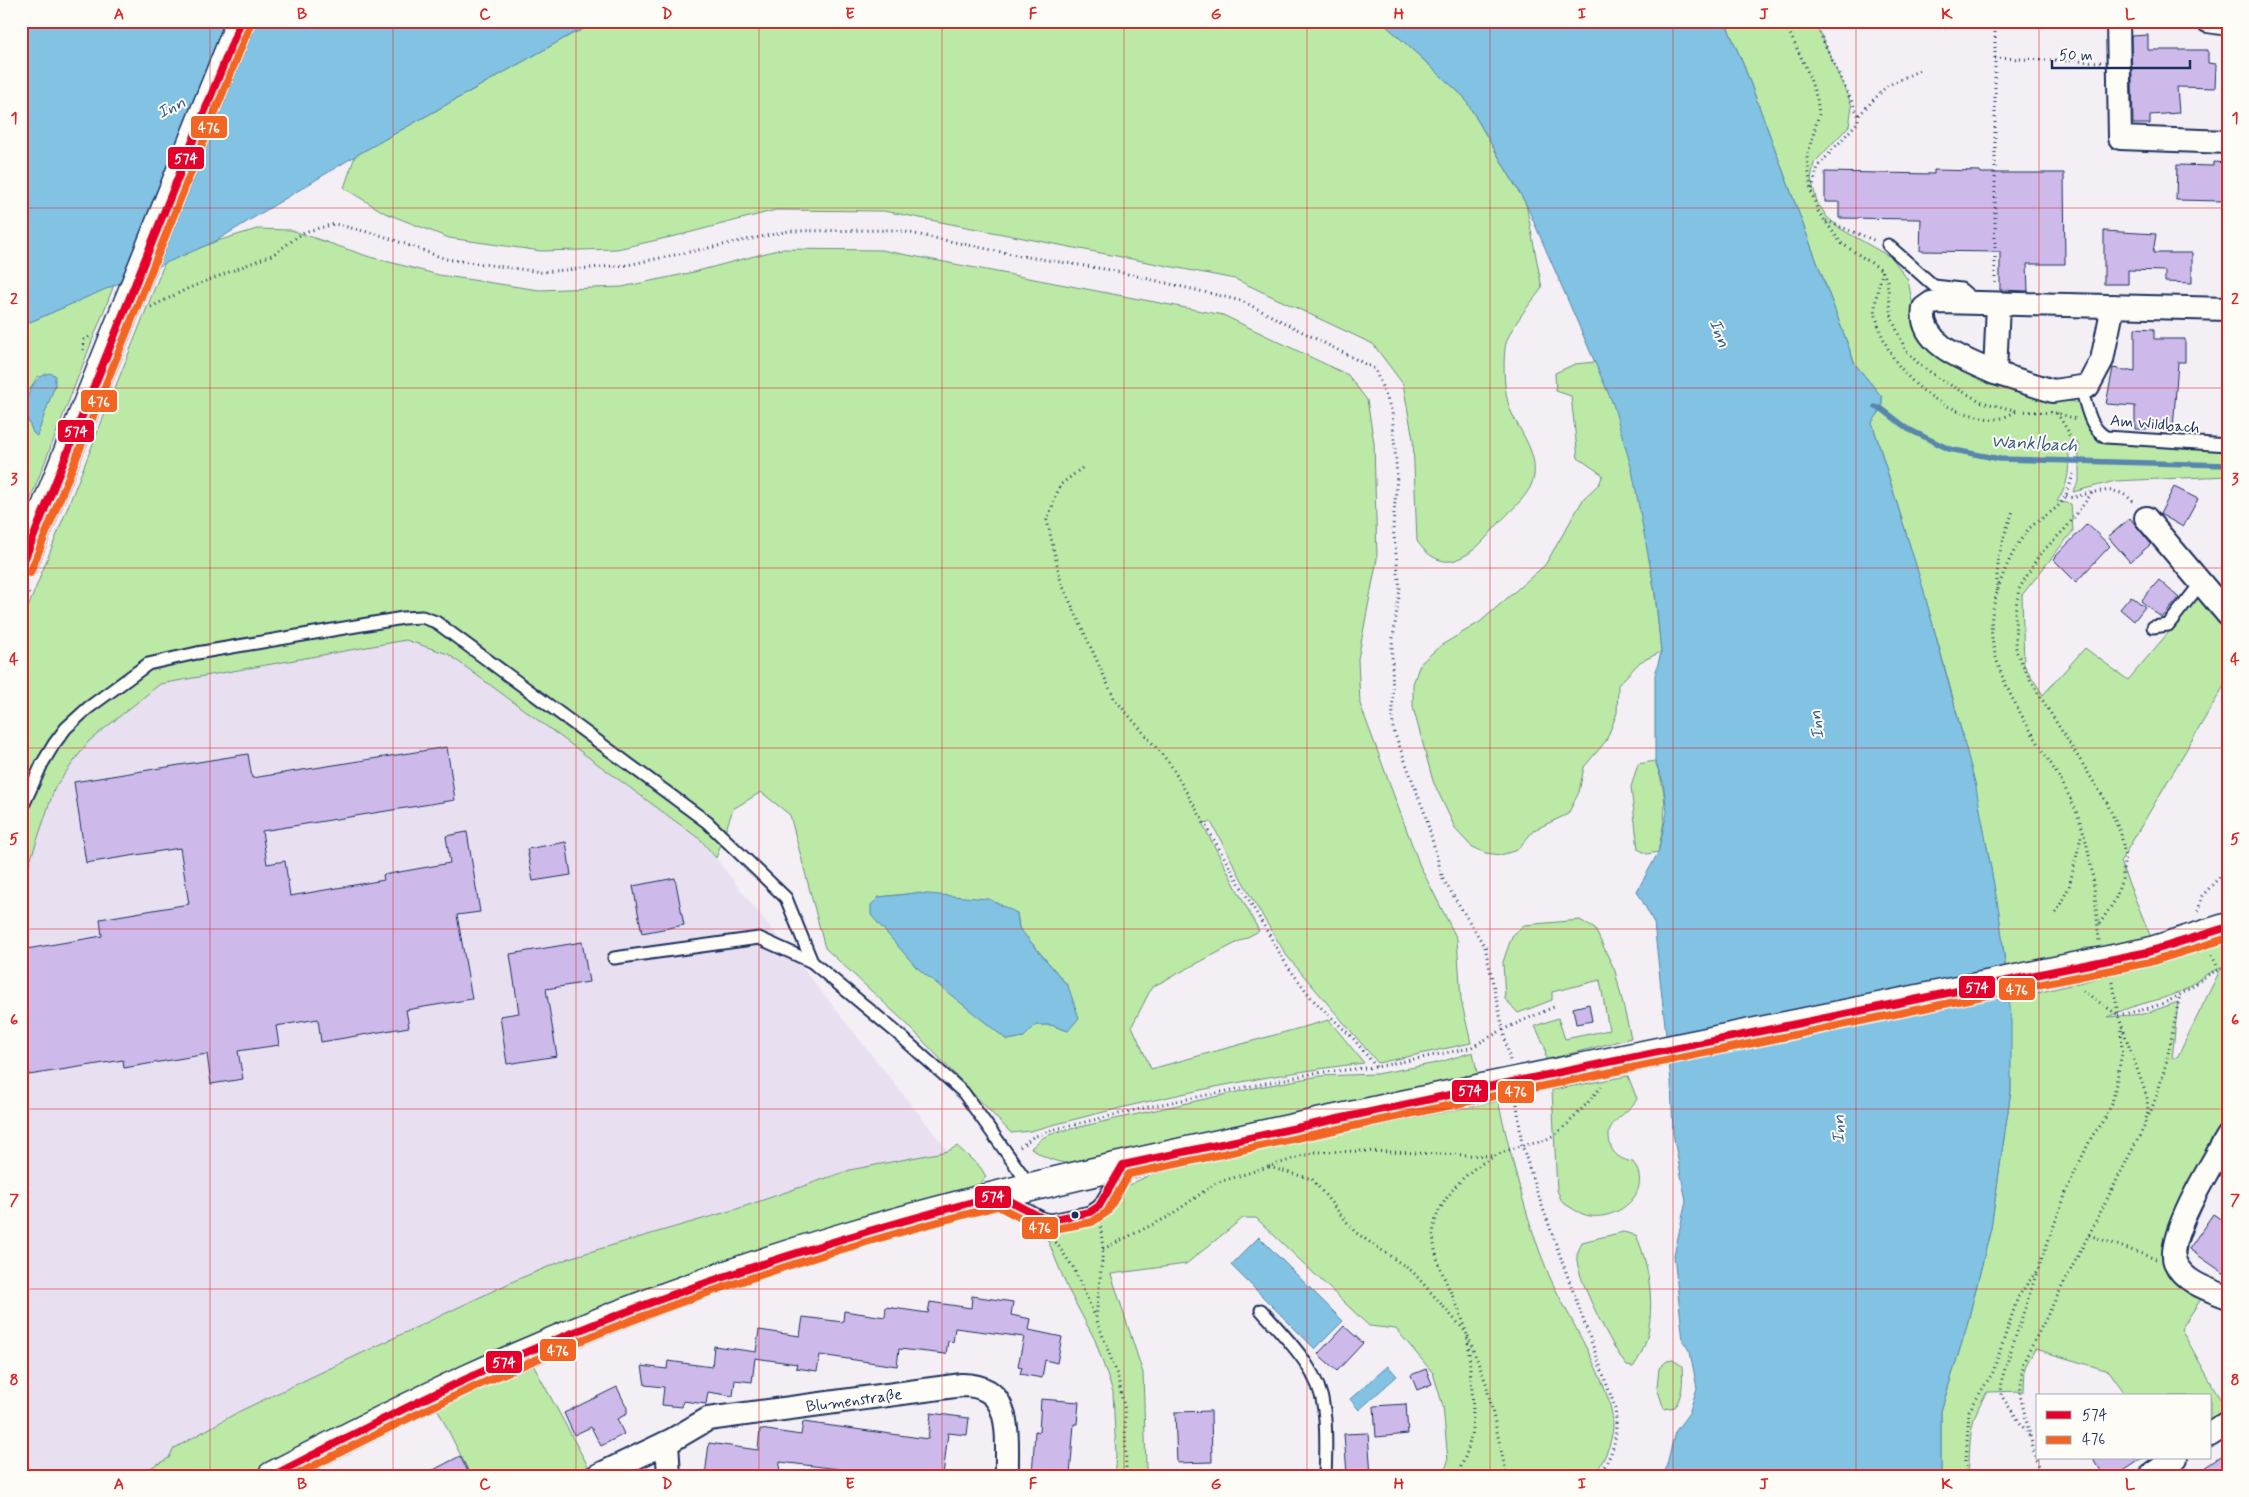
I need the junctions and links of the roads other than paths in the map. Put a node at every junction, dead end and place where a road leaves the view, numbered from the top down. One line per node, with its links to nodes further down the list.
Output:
1 (241, 21): 14 (main road, bridge)
2 (2118, 21): 5 (street)
3 (2208, 21): 4 (street)
4 (2228, 24)
5 (2228, 142)
6 (1888, 245): 7 (lane)
7 (1990, 304): 8 (street); 10 (street); 10 (street)
8 (2113, 306): 9 (street); 11 (street)
9 (2228, 309)
10 (1995, 373): 11 (street)
11 (2081, 388): 12 (lane, Am Wildbach)
12 (2228, 445)
13 (2146, 518): 15 (street)
14 (21, 569)
15 (2200, 583): 16 (street); 17 (lane)
16 (2225, 604)
17 (2153, 627)
18 (21, 810): 21 (lane)
19 (2228, 927): 23 (main road, bridge)
20 (614, 958): 21 (lane)
21 (812, 962): 24 (lane)
22 (2228, 1136): 26 (street)
23 (1123, 1165): 24 (main road); 25 (lane)
24 (1031, 1188): 25 (main road)
25 (999, 1195): 32 (main road)
26 (2228, 1297)
27 (1261, 1310): 36 (lane)
28 (2228, 1423): 29 (street)
29 (2212, 1434)
30 (667, 1443): 33 (street, Blumenstraße); 34 (street); 35 (street, Blumenstraße)
31 (2173, 1460): 37 (street)
32 (272, 1476)
33 (597, 1476)
34 (669, 1476)
35 (1007, 1476)
36 (1325, 1476)
37 (2151, 1476)

